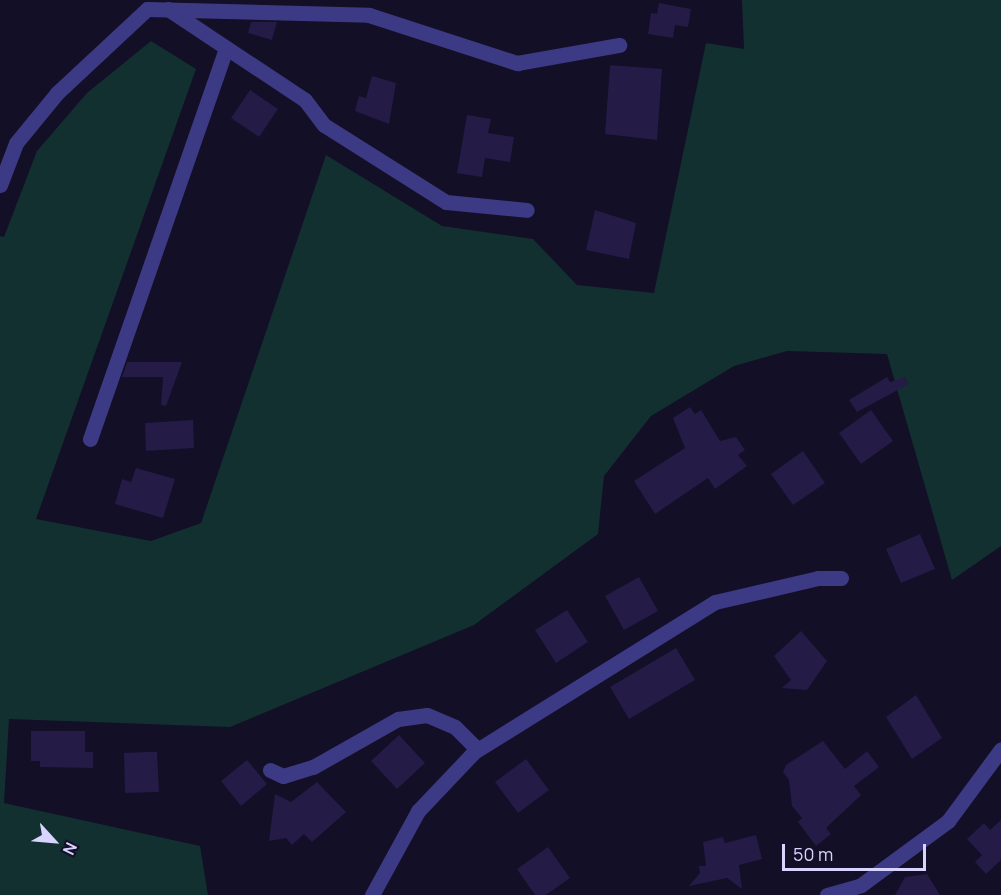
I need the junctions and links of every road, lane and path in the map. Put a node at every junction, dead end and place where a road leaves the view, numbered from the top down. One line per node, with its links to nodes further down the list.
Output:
1 (370, 7): 2 (street); 3 (street)
2 (168, 9): 4 (street); 5 (street)
3 (619, 45)
4 (226, 48): 6 (street); 7 (street)
5 (0, 185)
6 (527, 210)
7 (90, 439)
8 (841, 578): 9 (street)
9 (477, 749): 11 (street); 12 (street)
10 (1001, 749): 13 (street)
11 (270, 770)
12 (372, 895)
13 (827, 895)

